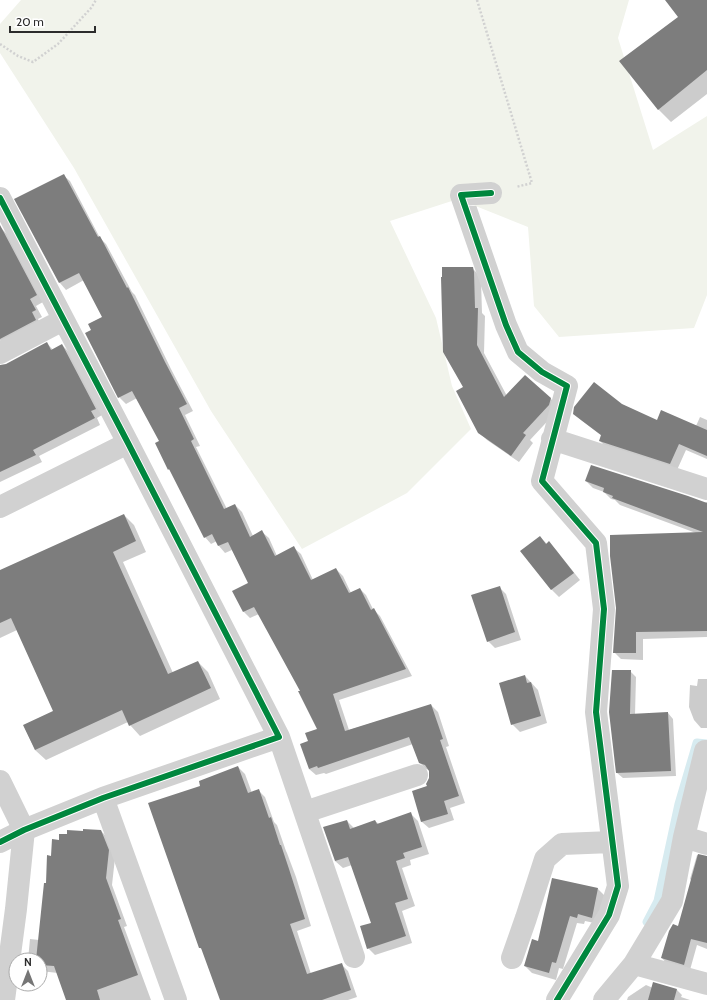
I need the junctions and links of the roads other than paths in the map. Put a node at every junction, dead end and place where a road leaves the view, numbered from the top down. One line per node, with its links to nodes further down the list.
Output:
1 (491, 193): 5 (street)
2 (1, 203): 3 (street)
3 (63, 320): 4 (street); 6 (street)
4 (0, 354)
5 (552, 439): 7 (street); 18 (street)
6 (128, 443): 8 (street); 9 (street)
7 (707, 489)
8 (0, 507)
9 (279, 737): 13 (street); 14 (street)
10 (707, 751): 16 (street)
11 (417, 775): 14 (street)
12 (0, 781): 15 (street)
13 (104, 798): 15 (street); 25 (street)
14 (305, 812): 20 (street)
15 (24, 830): 17 (street); 24 (street)
16 (684, 837): 19 (street); 22 (street)
17 (0, 842)
18 (612, 842): 21 (street); 26 (street)
19 (707, 844)
20 (354, 957)
21 (512, 958)
22 (634, 964): 23 (street); 27 (street)
23 (707, 984)
24 (4, 1000)
25 (176, 1000)
26 (557, 1000)
27 (604, 1000)

